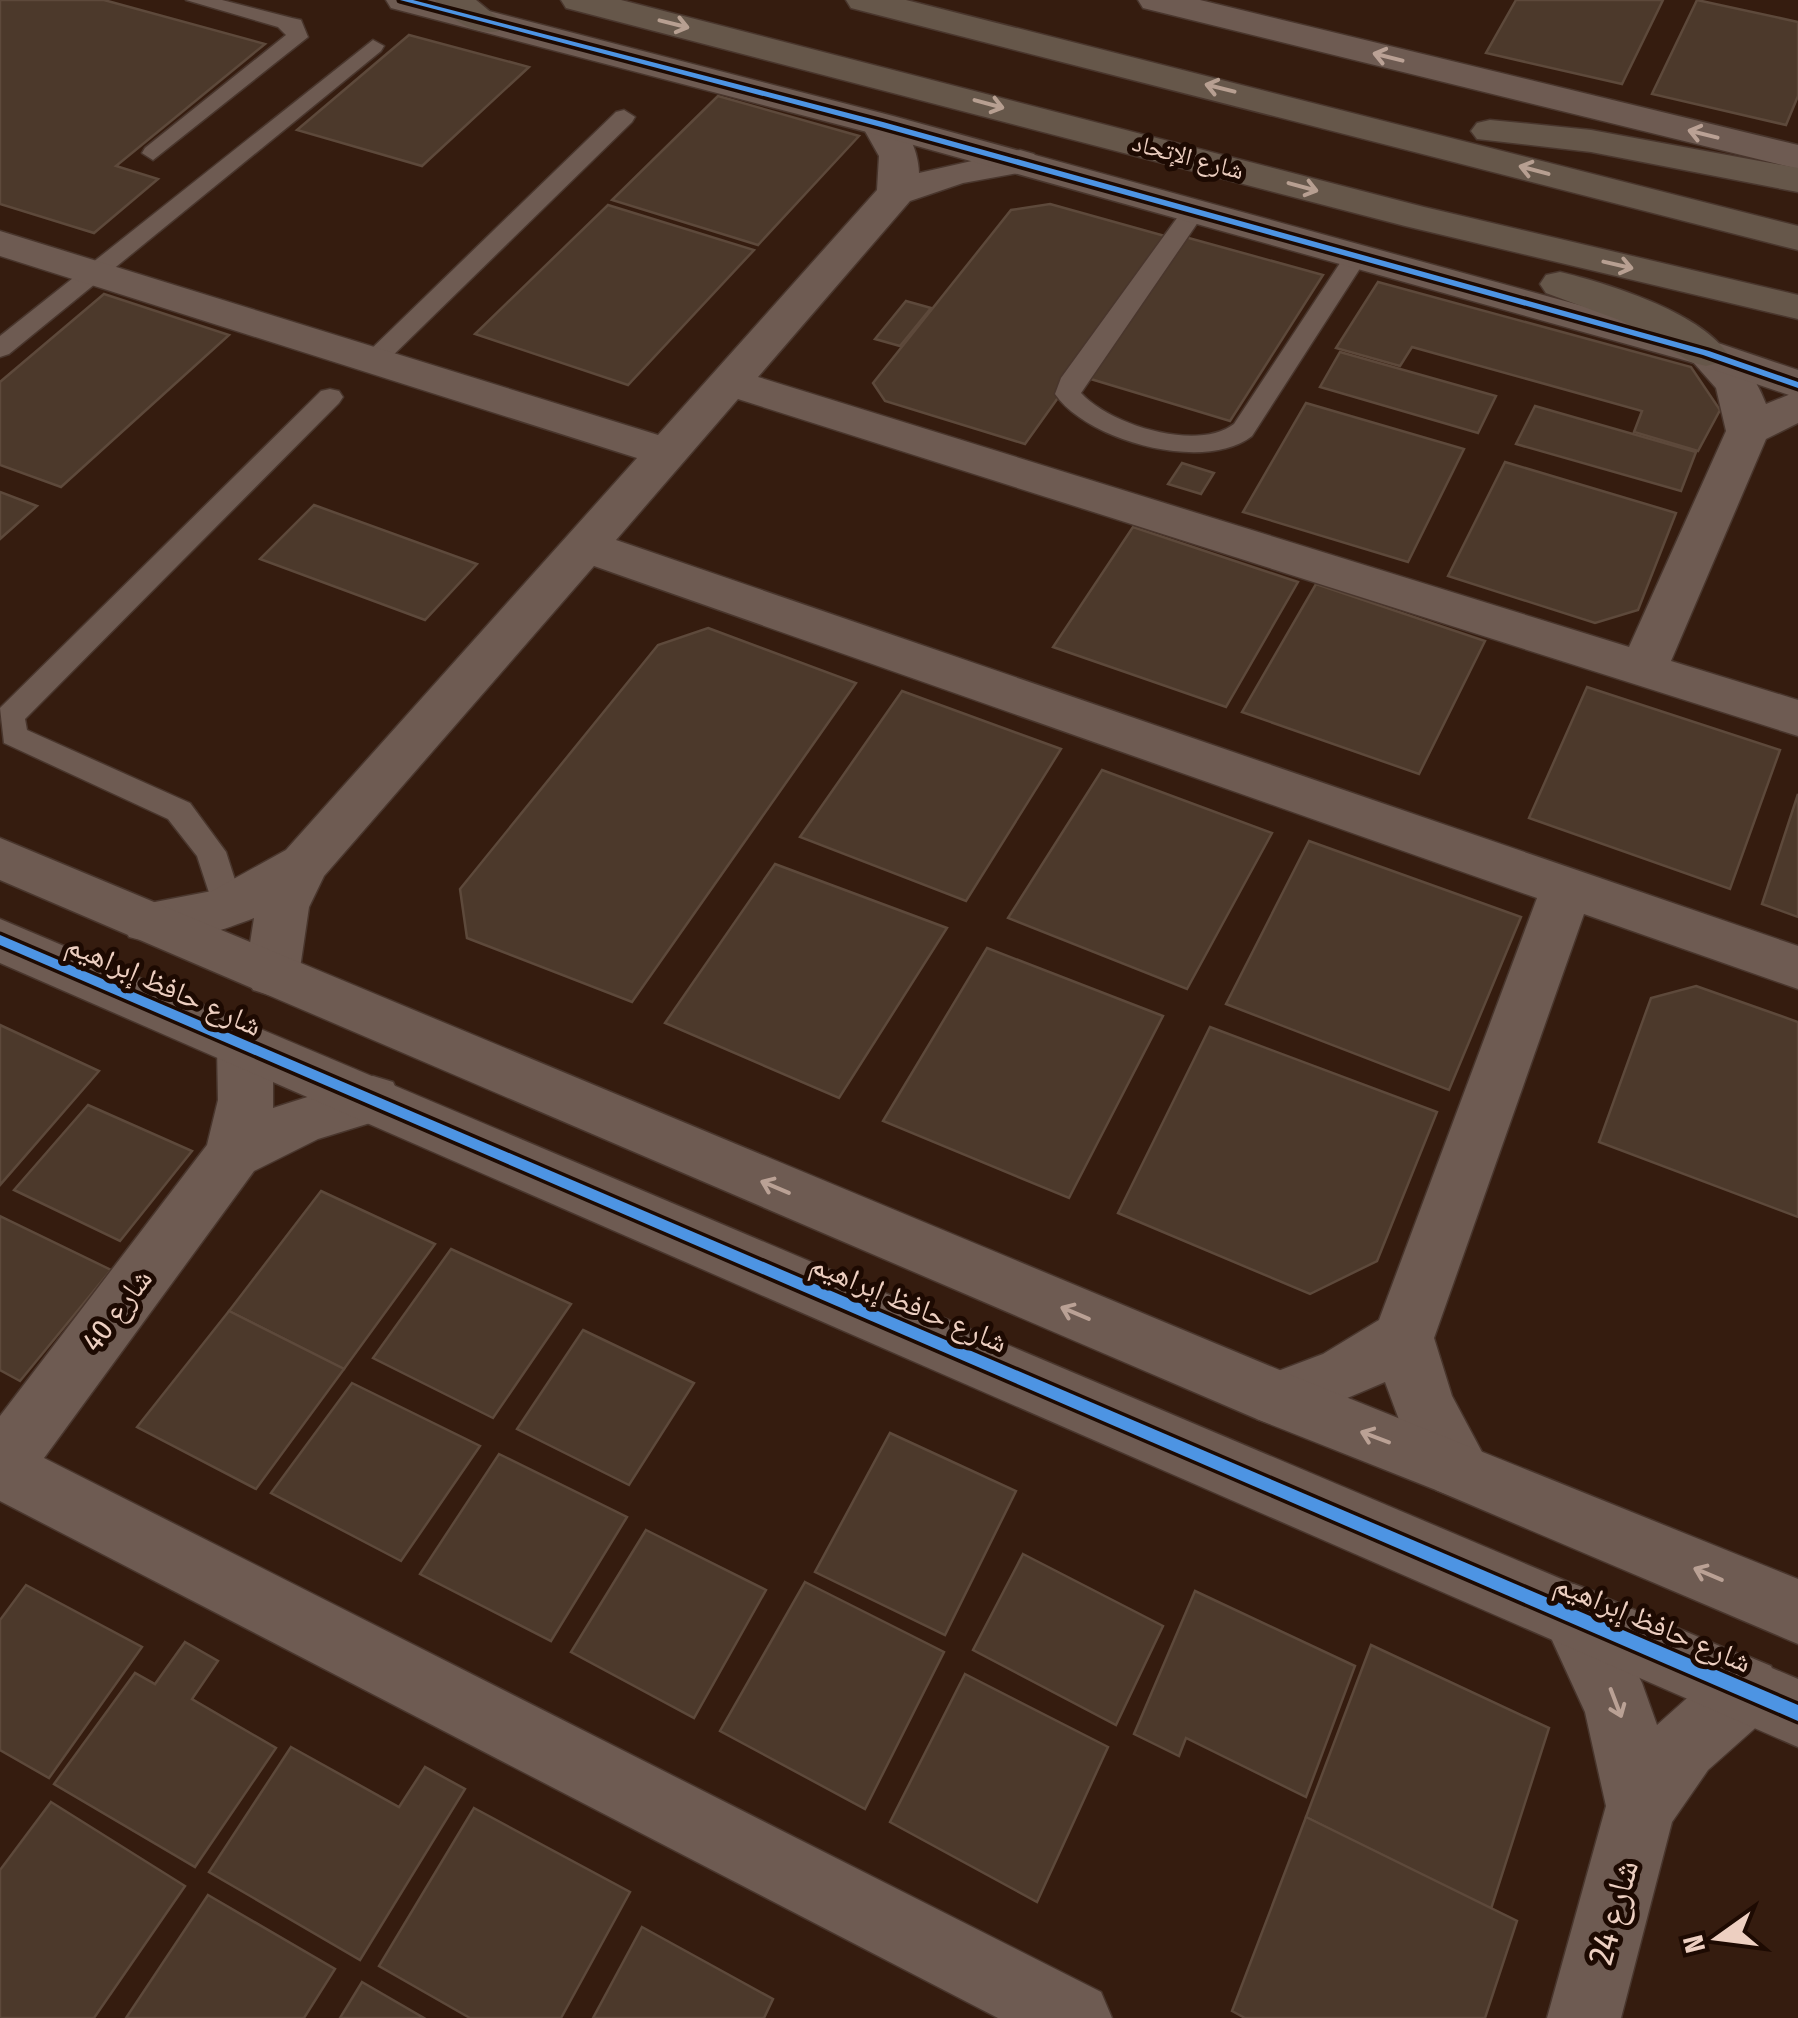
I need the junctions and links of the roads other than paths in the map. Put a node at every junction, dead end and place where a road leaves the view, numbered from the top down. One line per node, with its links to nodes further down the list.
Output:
1 (196, 0): 12 (lane)
2 (404, 0): 7 (street)
3 (453, 0): 7 (highway)
4 (579, 0): 18 (highway, شارع الإتحاد, one-way to 18)
5 (864, 0): 11 (highway, one-way to 5)
6 (1156, 0): 13 (street, one-way to 6)
7 (486, 23): 10 (street)
8 (373, 46): 22 (lane)
9 (624, 118): 26 (lane)
10 (880, 124): 14 (street); 16 (street)
11 (1381, 130): 15 (highway); 19 (highway, one-way to 11)
12 (153, 153)
13 (1798, 157)
14 (1020, 162): 16 (street); 17 (street)
15 (1798, 180)
16 (896, 193): 27 (street)
17 (1194, 212): 21 (street); 21 (lane)
18 (1418, 218): 23 (highway, شارع الإتحاد, one-way to 23); 25 (highway)
19 (1798, 238)
20 (0, 243): 22 (street)
21 (1356, 256): 25 (street)
22 (92, 272): 24 (lane); 26 (street)
23 (1798, 307)
24 (0, 349)
25 (1706, 353): 28 (street); 31 (street)
26 (374, 360): 32 (street)
27 (726, 381): 32 (street); 34 (street)
28 (1798, 385)
29 (330, 397): 39 (lane)
30 (1798, 405): 31 (street)
31 (1748, 431): 34 (street)
32 (664, 452): 33 (street)
33 (582, 545): 37 (street); 38 (street)
34 (1643, 670): 35 (street)
35 (1798, 718)
36 (0, 858): 40 (street, شارع حافظ إبراهيم)
37 (304, 864): 39 (street); 43 (street)
38 (1568, 888): 42 (street); 47 (street)
39 (228, 908): 40 (street)
40 (148, 922): 43 (street, شارع حافظ إبراهيم)
41 (0, 940): 44 (street, شارع حافظ إبراهيم)
42 (1798, 968)
43 (272, 975): 48 (street, شارع حافظ إبراهيم, one-way to 43)
44 (245, 1048): 45 (street, شارع حافظ إبراهيم); 46 (street, شارع 40)
45 (373, 1099): 46 (street, شارع 40); 52 (street, شارع حافظ إبراهيم)
46 (234, 1154): 49 (street, شارع 40)
47 (1403, 1338): 48 (street); 50 (street)
48 (1279, 1400): 50 (street, شارع حافظ إبراهيم, one-way to 48)
49 (0, 1467): 55 (street)
50 (1459, 1469): 51 (street, شارع حافظ إبراهيم, one-way to 50)
51 (1798, 1612)
52 (1574, 1616): 53 (street, شارع حافظ إبراهيم); 54 (street, شارع 24, one-way to 54)
53 (1772, 1701): 54 (street, شارع 24)
54 (1641, 1806): 56 (street, شارع 24)
55 (1075, 2018)
56 (1584, 2018)

